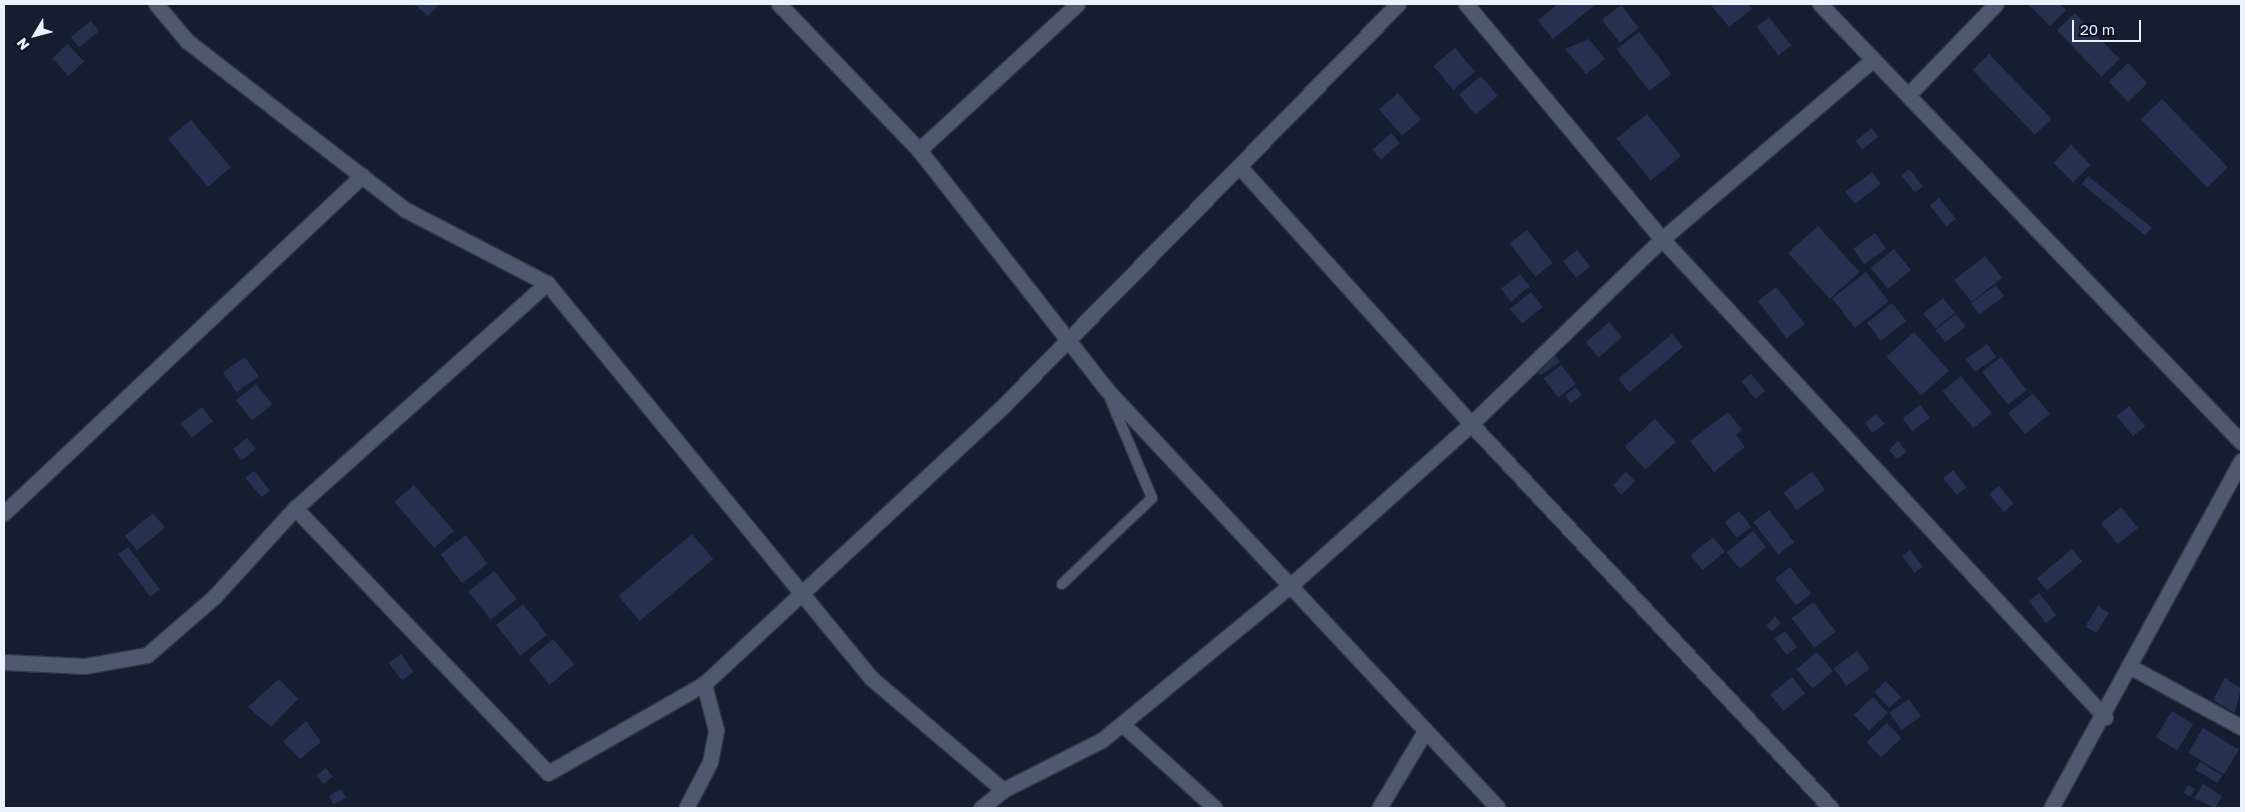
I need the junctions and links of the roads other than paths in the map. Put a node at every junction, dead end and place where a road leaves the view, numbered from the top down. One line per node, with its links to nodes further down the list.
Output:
1 (156, 4): 12 (street)
2 (779, 4): 10 (street)
3 (1077, 4): 10 (street)
4 (1398, 4): 11 (street)
5 (1466, 4): 13 (street)
6 (1820, 4): 8 (street)
7 (1996, 4): 9 (street)
8 (1872, 60): 9 (street); 13 (street)
9 (1909, 94): 18 (street)
10 (919, 150): 15 (street)
11 (1240, 167): 15 (street); 17 (street)
12 (362, 176): 14 (street); 21 (street)
13 (1662, 239): 17 (street); 28 (street)
14 (547, 283): 20 (street); 24 (street)
15 (1066, 342): 16 (street); 24 (street)
16 (1107, 390): 22 (lane); 23 (street)
17 (1470, 424): 23 (street); 38 (street)
18 (2241, 442)
19 (2241, 461): 26 (street)
20 (296, 508): 25 (street); 27 (street)
21 (4, 513)
22 (1062, 584)
23 (1291, 585): 29 (street); 31 (street)
24 (799, 596): 27 (street); 32 (street)
25 (4, 662)
26 (2129, 666): 28 (street); 30 (street)
27 (704, 684): 33 (street)
28 (2105, 717): 39 (street)
29 (1122, 724): 32 (street); 35 (street)
30 (2241, 726)
31 (1425, 731): 36 (street); 37 (street)
32 (1002, 790): 34 (street)
33 (686, 808)
34 (982, 808)
35 (1215, 808)
36 (1379, 808)
37 (1498, 808)
38 (1831, 808)
39 (2051, 808)

